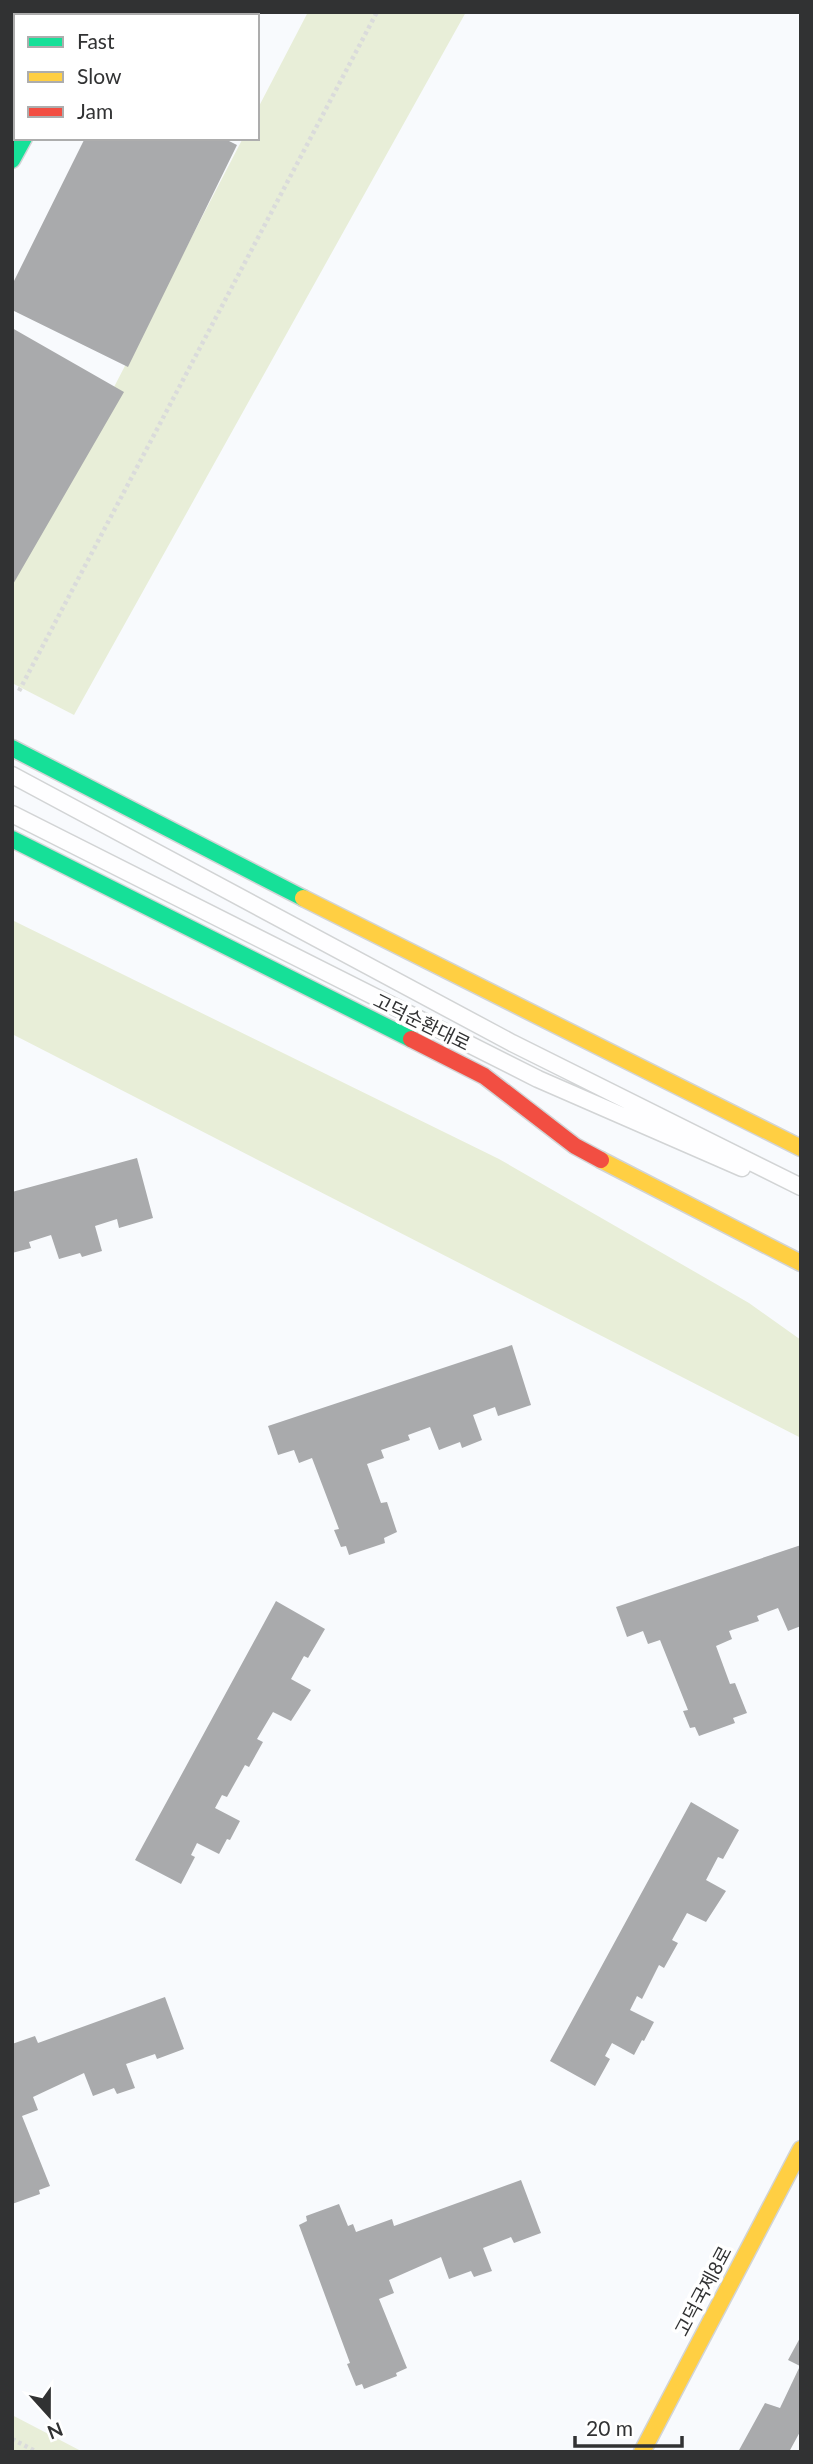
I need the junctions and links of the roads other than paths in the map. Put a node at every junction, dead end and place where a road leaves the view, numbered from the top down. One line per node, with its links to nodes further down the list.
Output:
1 (23, 140): 2 (street)
2 (12, 160)
3 (12, 748): 9 (street)
4 (12, 775): 10 (lane)
5 (12, 814): 8 (lane)
6 (12, 839): 7 (street, 고덕순환대로)
7 (484, 1076): 8 (lane); 12 (street, 고덕순환대로)
8 (538, 1079): 11 (lane)
9 (801, 1148)
10 (801, 1187)
11 (801, 1196)
12 (801, 1263)
13 (801, 2149): 14 (street, 고덕국제8로)
14 (642, 2452)

